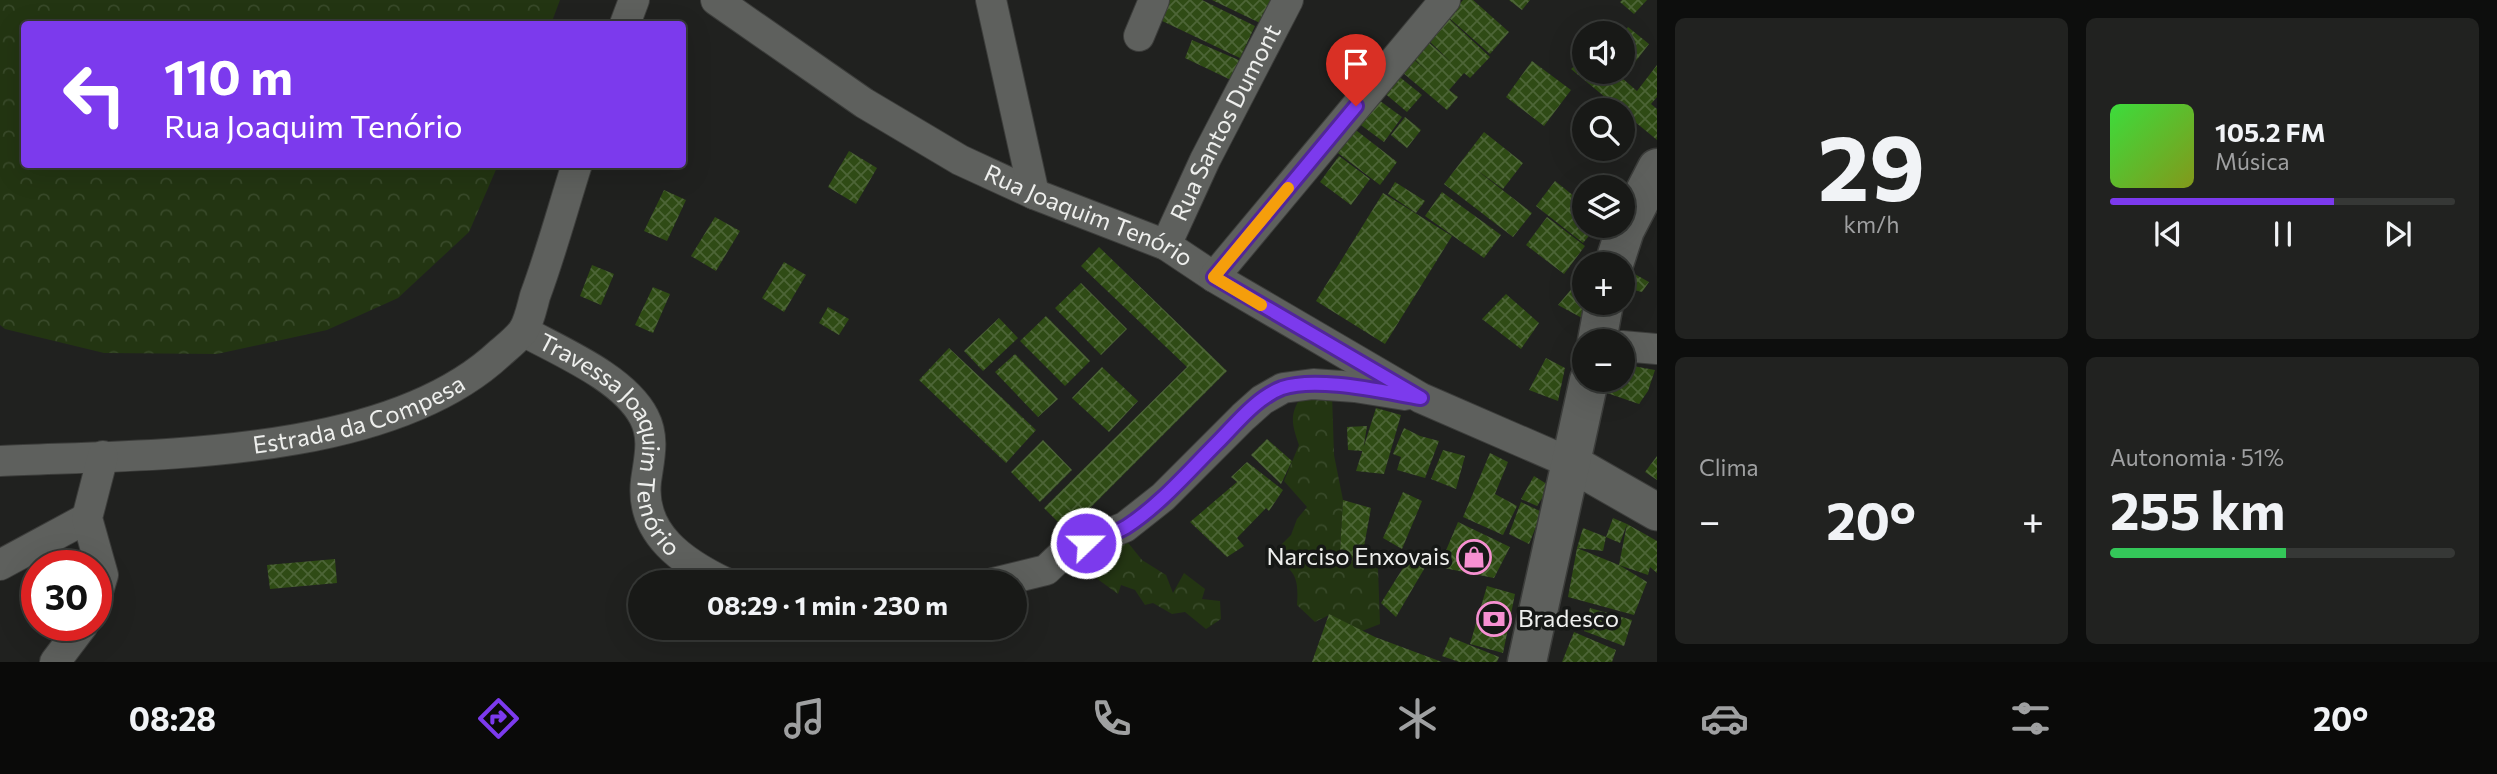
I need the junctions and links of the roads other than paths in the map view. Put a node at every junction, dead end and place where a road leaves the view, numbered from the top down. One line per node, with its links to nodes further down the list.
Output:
1 (634, 0): 7 (street)
2 (716, 0): 11 (street, Rua Joaquim Tenório)
3 (992, 0): 11 (street)
4 (1154, 0): 8 (street)
5 (1289, 0): 12 (street, Rua Santos Dumont)
6 (1445, 0): 14 (street)
7 (626, 21)
8 (1139, 36)
9 (577, 168): 15 (street, Estrada da Compesa)
10 (1657, 168): 13 (main road)
11 (1034, 194): 12 (street, Rua Joaquim Tenório)
12 (1166, 245): 14 (street, Rua Joaquim Tenório)
13 (1618, 252)
14 (1214, 277): 19 (street, Rua Joaquim Tenório)
15 (523, 331): 20 (street, Estrada da Compesa); 27 (street, Travessa Joaquim Tenório)
16 (1635, 347): 17 (street)
17 (1657, 349)
18 (1587, 392): 22 (main road)
19 (1421, 398): 22 (street, Rua Joaquim Tenório); 28 (street)
20 (103, 456): 21 (street, Estrada da Compesa); 24 (street)
21 (0, 461)
22 (1573, 464): 23 (street, Rua Joaquim Tenório); 31 (main road)
23 (1657, 512)
24 (87, 518): 25 (street); 26 (street)
25 (96, 550)
26 (0, 565)
27 (698, 570)
28 (1027, 575)
29 (71, 641): 30 (street)
30 (55, 662)
31 (1527, 662)

